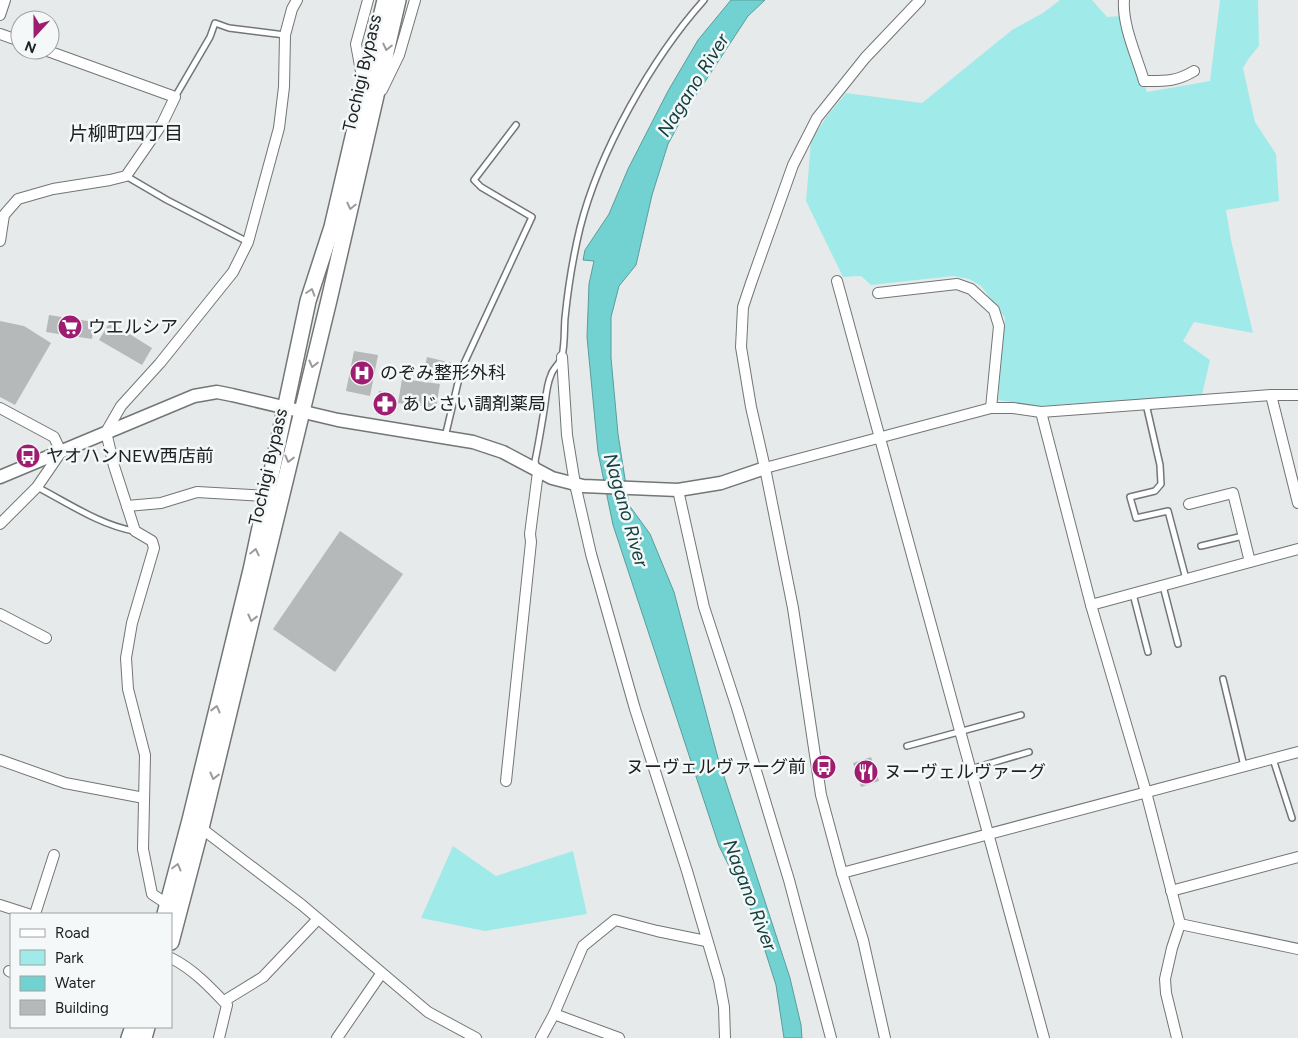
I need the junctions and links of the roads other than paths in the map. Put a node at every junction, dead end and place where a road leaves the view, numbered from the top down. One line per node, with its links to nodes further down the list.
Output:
1 (5, 0): 10 (street)
2 (297, 0): 11 (street)
3 (368, 0): 14 (street)
4 (385, 0): 14 (main road, Tochigi Bypass)
5 (398, 0): 16 (main road, Tochigi Bypass, one-way to 16)
6 (415, 0): 16 (street)
7 (704, 0): 24 (lane)
8 (920, 0): 37 (street)
9 (1124, 0): 13 (street)
10 (0, 15)
11 (286, 34): 15 (lane); 21 (street)
12 (60, 55): 15 (street)
13 (1194, 71)
14 (364, 87): 29 (main road, Tochigi Bypass, one-way to 14)
15 (175, 97): 18 (street)
16 (372, 111): 31 (main road, Tochigi Bypass, one-way to 31)
17 (516, 125): 35 (lane)
18 (126, 176): 19 (street); 21 (lane)
19 (2, 214): 20 (street)
20 (0, 241)
21 (248, 242): 33 (street)
22 (837, 281): 34 (street)
23 (878, 293): 30 (street)
24 (562, 357): 38 (lane); 40 (street)
25 (1271, 395): 26 (street); 27 (street); 44 (street)
26 (1298, 395)
27 (1146, 404): 32 (street); 53 (lane)
28 (0, 408): 36 (street)
29 (286, 408): 31 (street); 33 (street); 43 (main road, Tochigi Bypass)
30 (991, 408): 32 (street); 34 (street)
31 (301, 412): 35 (street); 75 (main road, Tochigi Bypass, one-way to 75)
32 (1041, 412): 56 (street)
33 (106, 432): 36 (street); 46 (street)
34 (879, 437): 37 (street); 63 (street)
35 (444, 438): 38 (street)
36 (61, 452): 39 (street); 41 (street)
37 (765, 468): 42 (street); 79 (street)
38 (538, 472): 40 (street); 71 (street)
39 (0, 478)
40 (579, 485): 42 (street); 88 (street)
41 (37, 487): 47 (street); 48 (lane)
42 (674, 490): 100 (street)
43 (268, 496): 46 (street); 82 (main road, Tochigi Bypass, one-way to 43)
44 (1298, 503)
45 (1189, 504): 49 (street)
46 (127, 506): 48 (street)
47 (0, 524)
48 (135, 531): 73 (street)
49 (1244, 536): 50 (lane); 52 (street)
50 (1201, 546)
51 (1298, 549): 52 (street)
52 (1250, 562): 53 (street)
53 (1186, 579): 54 (street)
54 (1163, 586): 55 (street); 59 (lane)
55 (1133, 594): 56 (street); 60 (lane)
56 (1091, 605): 72 (street)
57 (0, 614): 58 (street)
58 (46, 638)
59 (1178, 644)
60 (1148, 652)
61 (1223, 678): 69 (lane)
62 (1021, 715): 63 (lane)
63 (961, 732): 64 (lane); 70 (street)
64 (907, 746)
65 (1029, 752): 70 (lane)
66 (1298, 752): 67 (street)
67 (1273, 758): 69 (street); 74 (lane)
68 (0, 760): 73 (street)
69 (1244, 766): 72 (street)
70 (971, 769): 76 (street)
71 (506, 781)
72 (1146, 792): 76 (street); 80 (street)
73 (144, 798): 82 (street)
74 (1292, 818)
75 (201, 828): 85 (street); 87 (main road, Tochigi Bypass)
76 (990, 834): 79 (street); 102 (street)
77 (54, 855): 84 (street)
78 (1298, 856): 80 (street)
79 (842, 873): 101 (street)
80 (1172, 892): 86 (street)
81 (0, 905): 83 (street)
82 (166, 909)
83 (25, 913)
84 (35, 913)
85 (318, 919): 91 (street); 92 (street)
86 (1180, 924): 89 (street); 103 (street)
87 (172, 938)
88 (706, 941): 93 (street); 99 (street)
89 (1298, 949)
90 (172, 958): 92 (street)
91 (381, 974): 95 (street); 96 (street)
92 (224, 1002): 94 (street)
93 (554, 1014): 97 (street); 98 (street)
94 (219, 1038)
95 (337, 1038)
96 (476, 1038)
97 (541, 1038)
98 (619, 1038)
99 (724, 1038)
100 (830, 1038)
101 (885, 1038)
102 (1044, 1038)
103 (1177, 1038)

